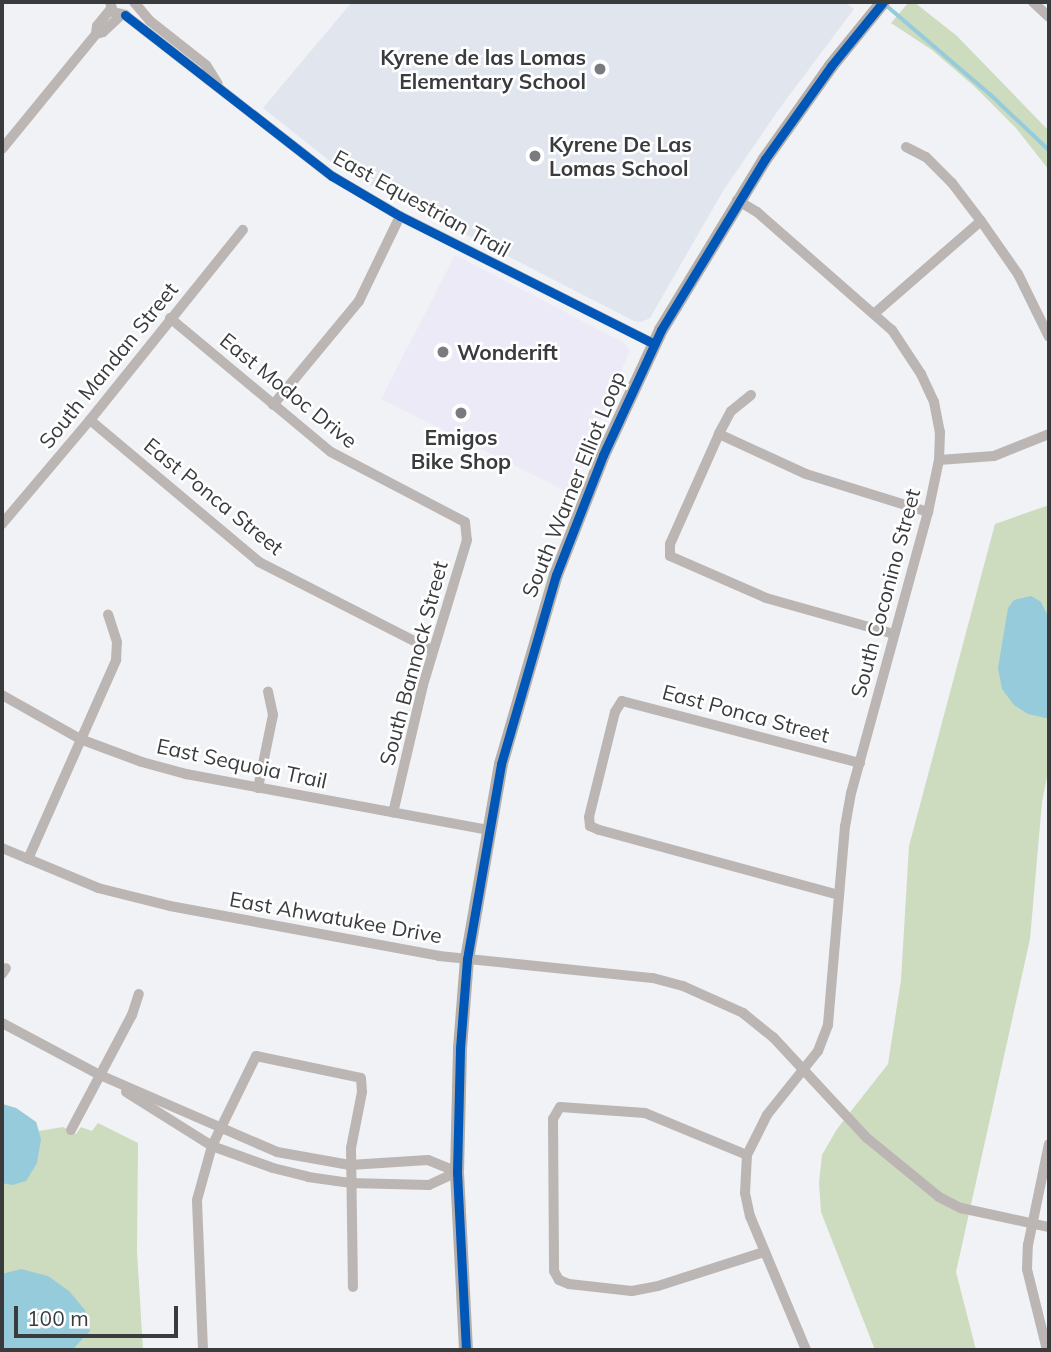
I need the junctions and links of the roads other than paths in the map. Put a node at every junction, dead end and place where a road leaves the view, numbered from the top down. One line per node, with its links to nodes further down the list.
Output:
1 (134, 2): 4 (street); 6 (street, East Equestrian Trail)
2 (883, 2): 9 (main road, South Warner Elliot Loop)
3 (1033, 2): 5 (street)
4 (114, 8): 6 (street, East Equestrian Trail); 8 (street)
5 (1049, 17)
6 (218, 85): 10 (street, East Equestrian Trail)
7 (906, 147): 11 (street)
8 (2, 149)
9 (737, 200): 13 (street, South Coconino Street); 16 (main road, South Warner Elliot Loop)
10 (400, 216): 16 (street, East Equestrian Trail); 18 (street)
11 (981, 221): 13 (street); 15 (street)
12 (243, 230): 14 (street, South Mandan Street)
13 (874, 313): 22 (street, South Coconino Street)
14 (170, 318): 18 (street, East Modoc Drive); 19 (street, South Mandan Street)
15 (1049, 337)
16 (654, 344): 35 (main road, South Warner Elliot Loop)
17 (751, 396): 20 (street)
18 (273, 405): 24 (street, East Modoc Drive)
19 (90, 421): 25 (street, South Mandan Street); 28 (street, East Ponca Street)
20 (719, 434): 23 (street); 27 (street)
21 (1049, 434): 22 (street)
22 (939, 460): 23 (street, South Coconino Street)
23 (928, 512): 27 (street, South Coconino Street)
24 (465, 522): 28 (street, South Bannock Street)
25 (2, 524)
26 (108, 614): 31 (street)
27 (894, 634): 32 (street, South Coconino Street)
28 (432, 650): 34 (street, South Bannock Street)
29 (268, 692): 33 (street)
30 (2, 695): 31 (street, East Sequoia Trail)
31 (80, 739): 33 (street, East Sequoia Trail); 37 (street)
32 (860, 764): 38 (street, South Coconino Street); 38 (street, East Ponca Street)
33 (258, 788): 34 (street, East Sequoia Trail)
34 (393, 813): 35 (street, East Sequoia Trail)
35 (488, 830): 39 (main road, South Warner Elliot Loop)
36 (2, 848): 37 (street, East Ahwatukee Drive)
37 (27, 859): 39 (street, East Ahwatukee Drive)
38 (839, 895): 42 (street, South Coconino Street)
39 (467, 959): 42 (street, East Ahwatukee Drive); 49 (main road, South Warner Elliot Loop)
40 (139, 994): 43 (street)
41 (2, 1023): 43 (street)
42 (804, 1070): 48 (street, South Coconino Street); 51 (street, East Ahwatukee Drive)
43 (100, 1075): 44 (street); 45 (street); 47 (street)
44 (220, 1129): 47 (street); 50 (street); 50 (street)
45 (71, 1130)
46 (1049, 1144): 51 (street)
47 (212, 1146): 50 (street); 55 (street)
48 (747, 1156): 53 (street); 53 (street)
49 (457, 1172): 50 (street); 50 (street); 56 (main road, South Warner Elliot Loop)
50 (350, 1173): 54 (street)
51 (1032, 1223): 52 (street, East Ahwatukee Drive); 58 (street)
52 (1049, 1227)
53 (764, 1252): 57 (street)
54 (353, 1287)
55 (203, 1350)
56 (466, 1350)
57 (806, 1350)
58 (1047, 1350)

